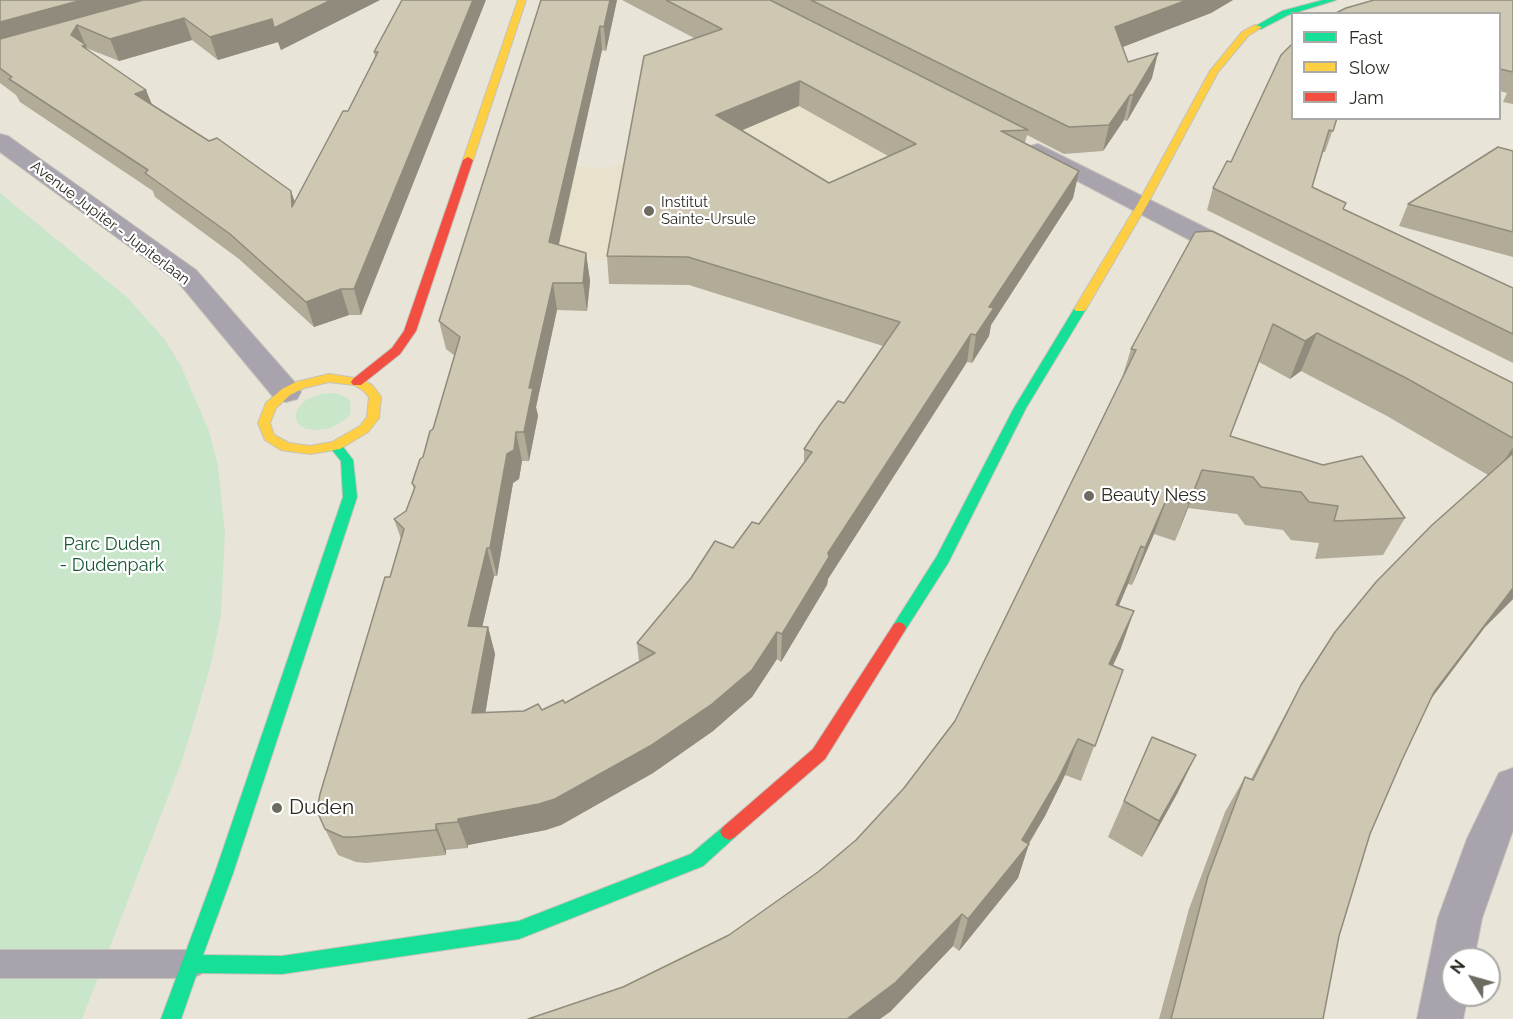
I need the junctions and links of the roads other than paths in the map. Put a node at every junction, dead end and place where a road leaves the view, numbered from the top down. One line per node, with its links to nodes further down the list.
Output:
1 (522, 0): 7 (street)
2 (1332, 0): 5 (street)
3 (1017, 140): 5 (street)
4 (0, 141): 8 (street, Avenue Jupiter - Jupiterlaan)
5 (1142, 205): 6 (street); 12 (street)
6 (1260, 265)
7 (357, 382): 8 (street); 9 (street)
8 (286, 392): 9 (street)
9 (335, 446): 12 (street)
10 (1513, 786): 14 (street)
11 (0, 964): 12 (lane)
12 (191, 964): 13 (street)
13 (171, 1019)
14 (1440, 1019)

